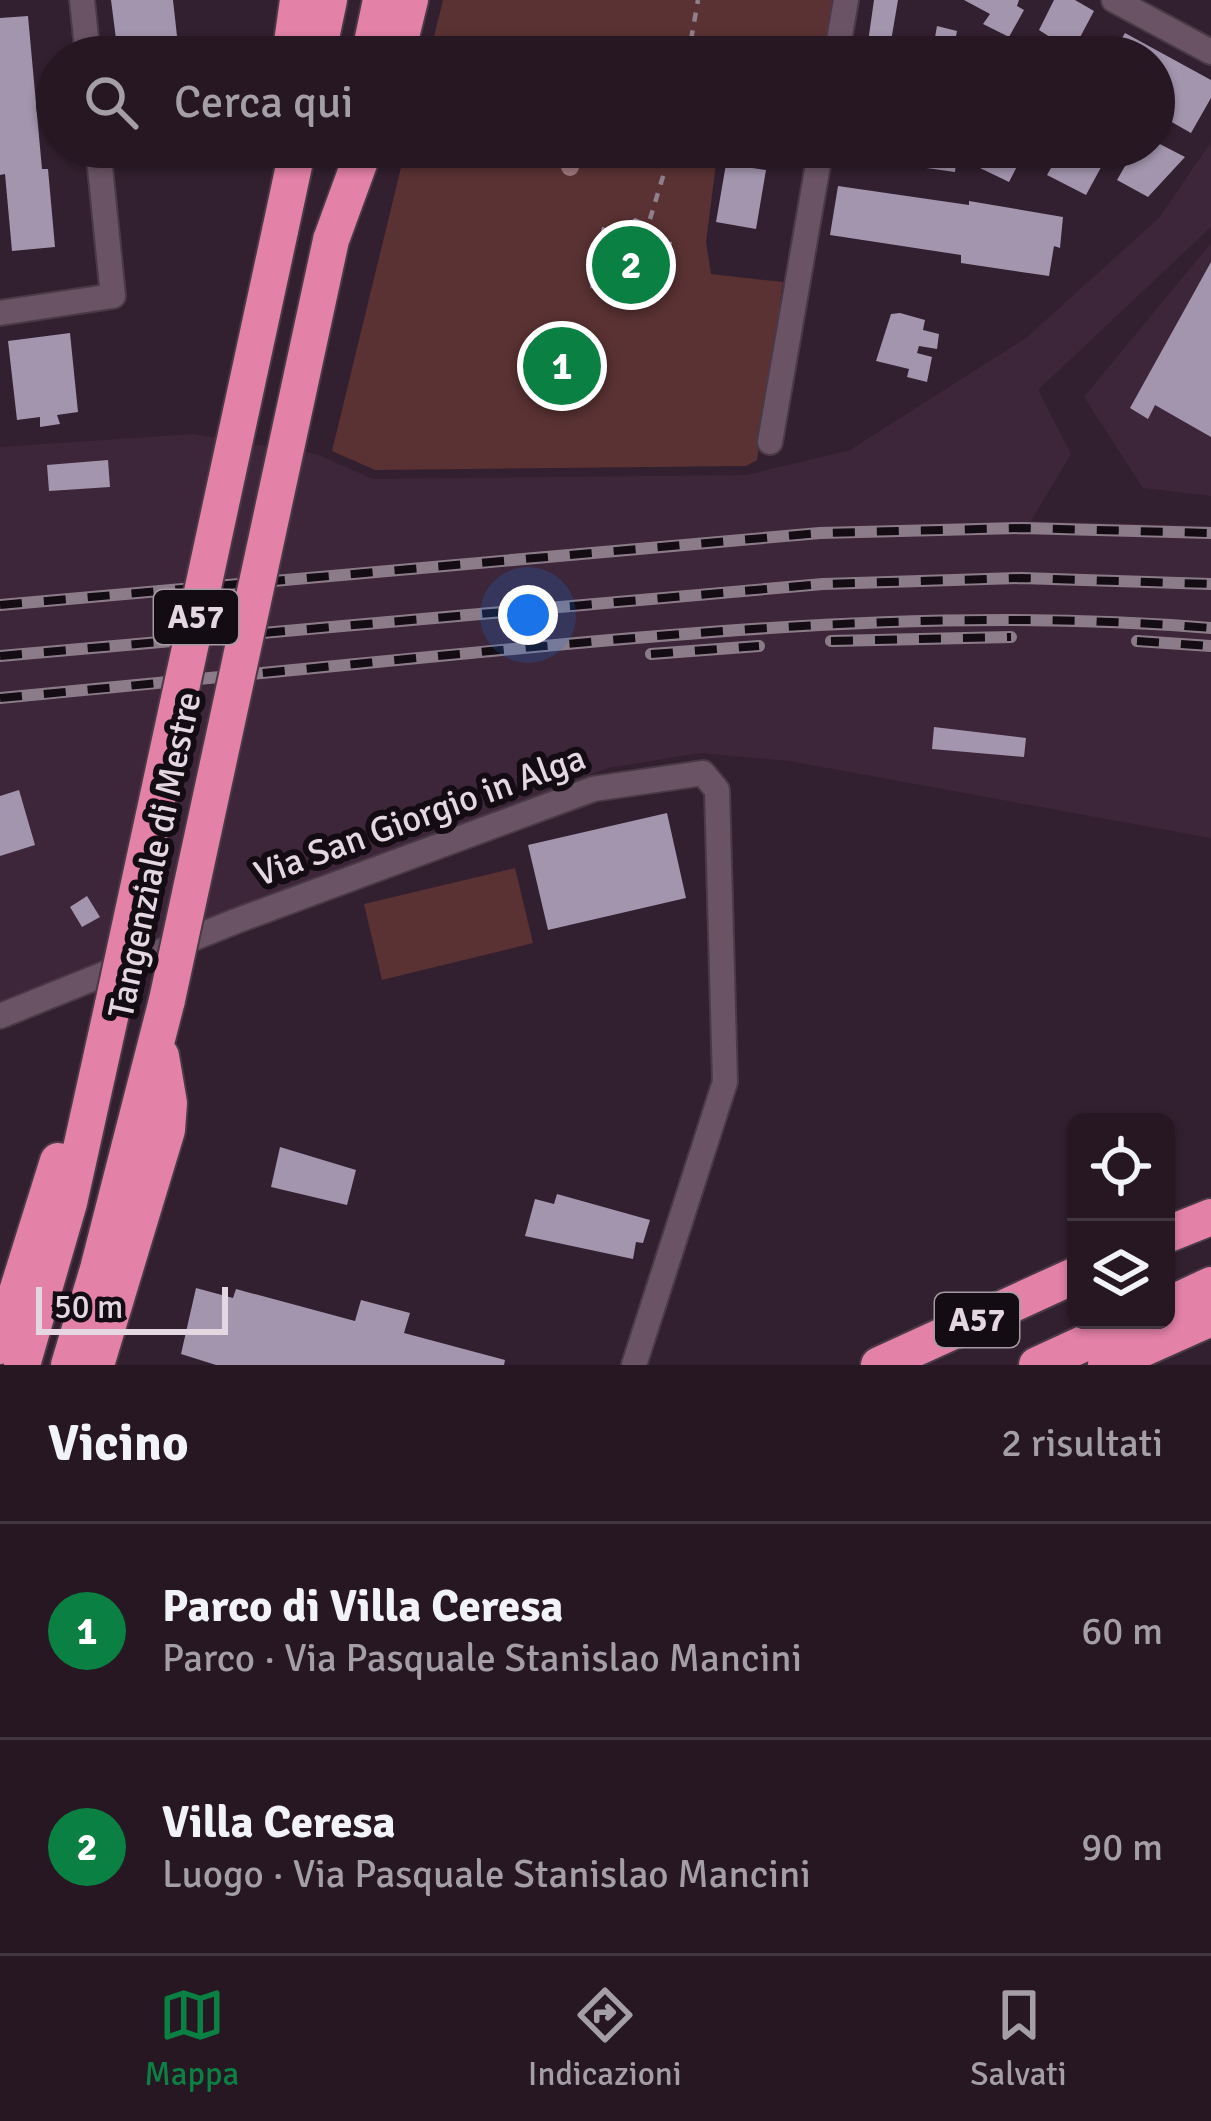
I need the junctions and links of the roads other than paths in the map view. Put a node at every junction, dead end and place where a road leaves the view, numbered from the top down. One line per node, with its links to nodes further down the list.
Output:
1 (82, 0): 8 (street)
2 (298, 0): 9 (highway)
3 (329, 0): 10 (highway)
4 (381, 0): 11 (highway)
5 (410, 0): 12 (highway)
6 (846, 0): 13 (street)
7 (1114, 0): 14 (street)
8 (86, 36)
9 (293, 36)
10 (321, 36)
11 (373, 36)
12 (401, 36)
13 (840, 36)
14 (1211, 52)
15 (100, 168): 23 (street)
16 (284, 168): 21 (highway, A57)
17 (293, 168): 21 (highway, Tangenziale di Mestre / A57)
18 (346, 168): 22 (highway, Tangenziale di Mestre / A57)
19 (357, 168): 22 (highway, A57)
20 (816, 168): 24 (street)
21 (280, 230): 27 (highway, Tangenziale di Mestre / A57, bridge)
22 (331, 239): 26 (highway, Tangenziale di Mestre / A57, bridge)
23 (0, 313)
24 (770, 442)
25 (0, 1016): 39 (street, Via San Giorgio in Alga)
26 (159, 1040): 37 (highway, Tangenziale di Mestre / A57); 38 (highway, A57)
27 (97, 1083): 35 (highway, A57); 36 (highway, Tangenziale di Mestre / A57)
28 (1211, 1217): 29 (highway)
29 (1175, 1231)
30 (1067, 1279): 40 (highway, A57)
31 (1211, 1286): 32 (highway)
32 (1175, 1302)
33 (1211, 1318): 42 (highway)
34 (1116, 1329): 41 (highway)
35 (0, 1346)
36 (22, 1365)
37 (69, 1365)
38 (96, 1365)
39 (634, 1365)
40 (879, 1365)
41 (1037, 1365)
42 (1106, 1365)

